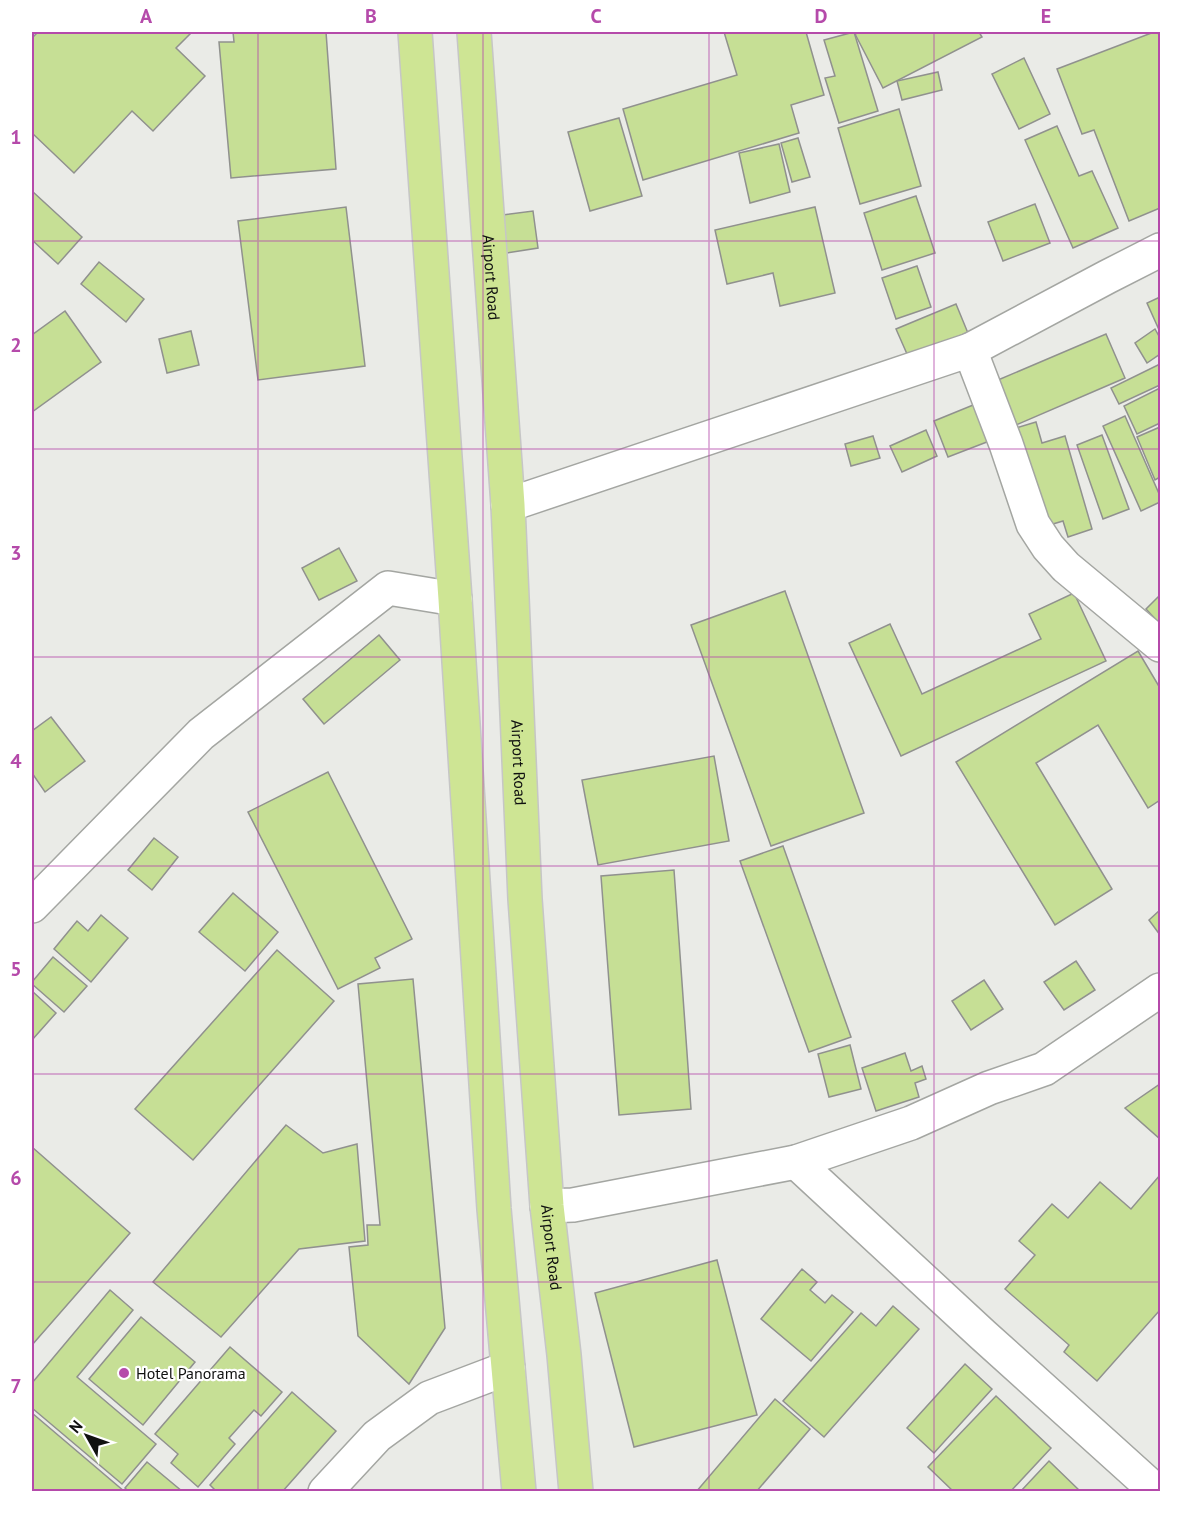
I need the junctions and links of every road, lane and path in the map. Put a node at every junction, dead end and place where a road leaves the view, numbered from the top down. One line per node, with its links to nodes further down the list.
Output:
1 (415, 32): 6 (main road)
2 (474, 32): 5 (main road, Airport Road)
3 (1161, 250): 4 (street)
4 (970, 350): 5 (street); 7 (street)
5 (508, 505): 11 (main road, Airport Road)
6 (455, 599): 8 (street); 12 (main road)
7 (1161, 645)
8 (32, 906)
9 (1161, 990): 10 (street)
10 (796, 1162): 11 (street); 16 (street)
11 (547, 1206): 15 (main road, Airport Road)
12 (508, 1368): 13 (street); 14 (main road)
13 (325, 1491)
14 (519, 1491)
15 (576, 1491)
16 (1156, 1491)

